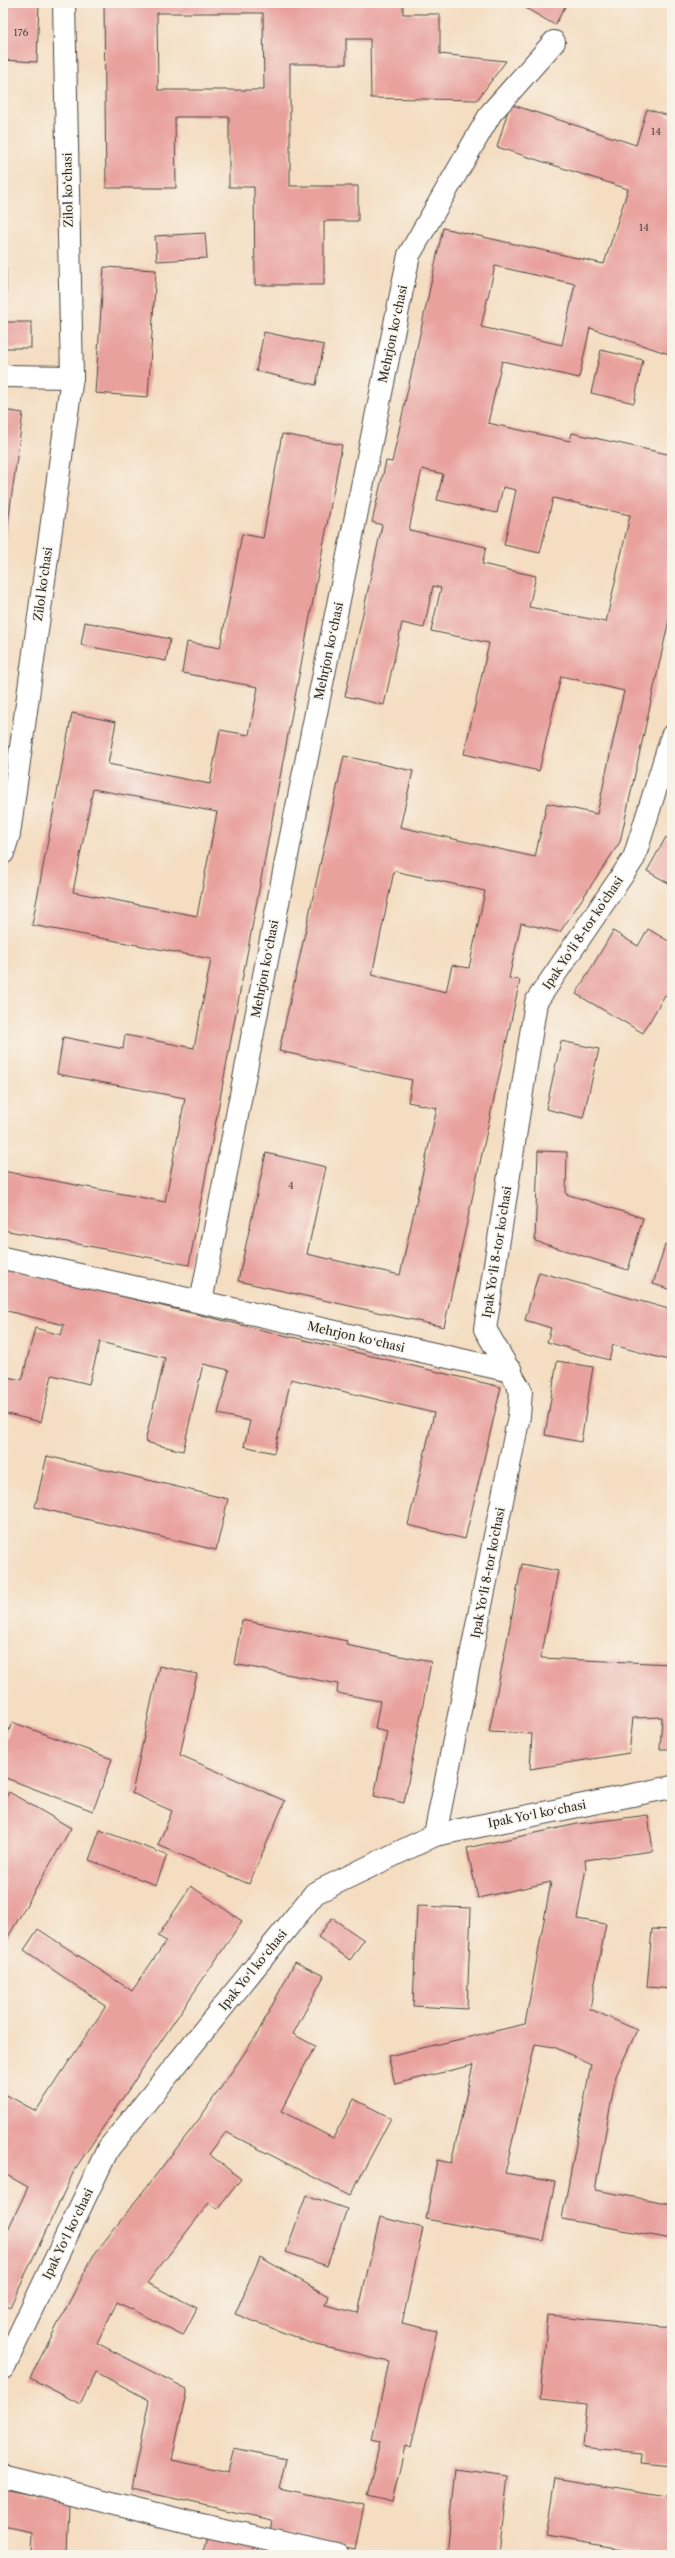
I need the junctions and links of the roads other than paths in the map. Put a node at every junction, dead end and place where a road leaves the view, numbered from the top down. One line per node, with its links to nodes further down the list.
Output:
1 (64, 3): 4 (street, Zilol ko‘chasi)
2 (554, 42): 9 (street, Mehrjon koʻchasi)
3 (3, 376): 4 (street)
4 (72, 378): 6 (street, Zilol ko‘chasi)
5 (672, 736): 10 (street, Ipak Yoʻli 8-tor koʼchasi)
6 (9, 790): 7 (street, Zilol ko‘chasi)
7 (3, 853)
8 (3, 1258): 9 (street, Mehrjon koʻchasi)
9 (201, 1302): 10 (street, Mehrjon koʻchasi)
10 (511, 1372): 12 (street, Ipak Yoʻli 8-tor koʼchasi)
11 (672, 1787): 12 (street, Ipak Yoʻl koʻchasi)
12 (435, 1835): 13 (street, Ipak Yoʻl koʻchasi)
13 (3, 2369)
14 (3, 2476): 15 (street)
15 (338, 2555)

